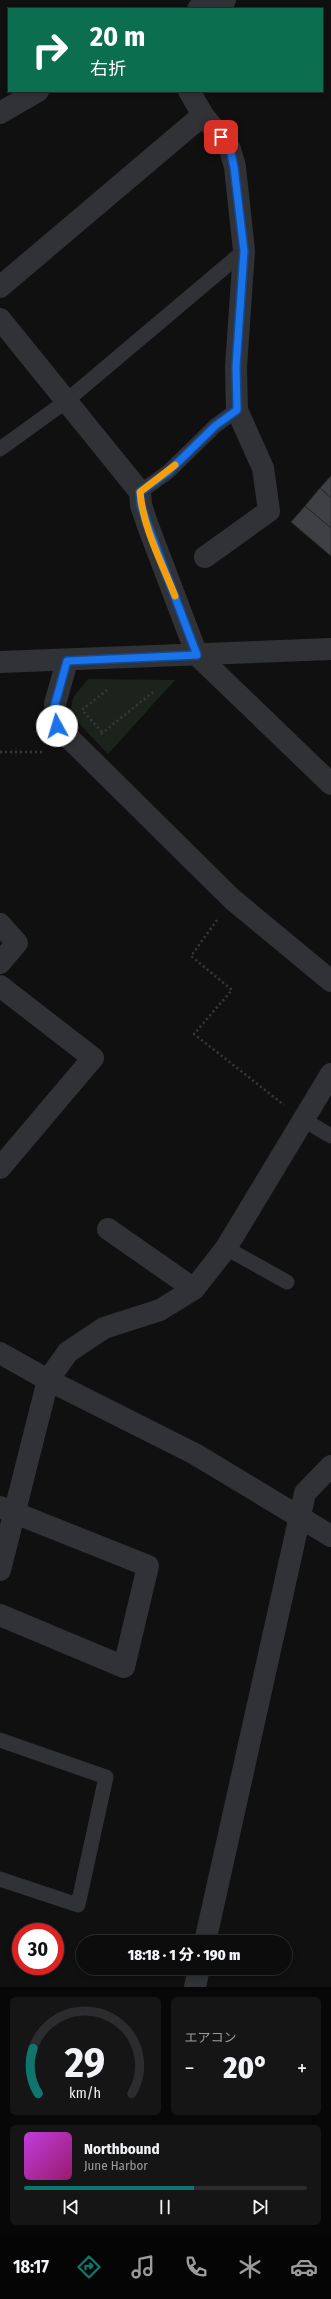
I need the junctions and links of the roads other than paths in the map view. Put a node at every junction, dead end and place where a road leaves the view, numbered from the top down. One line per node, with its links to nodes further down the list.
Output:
1 (225, 0): 2 (street)
2 (201, 8)
3 (36, 92): 5 (street)
4 (190, 92): 6 (street)
5 (0, 113)
6 (203, 115): 7 (street); 8 (street)
7 (244, 251): 10 (lane); 11 (street)
8 (0, 288)
9 (0, 319): 10 (street)
10 (65, 402): 12 (lane); 13 (street)
11 (237, 410): 13 (lane); 14 (street)
12 (0, 449)
13 (140, 492): 16 (street)
14 (205, 557)
15 (331, 649): 16 (street)
16 (197, 655): 17 (street); 19 (street)
17 (67, 661): 18 (street); 22 (street)
18 (0, 662)
19 (331, 784)
20 (0, 924): 21 (street)
21 (0, 963)
22 (331, 981)
23 (0, 986): 27 (street)
24 (331, 1074): 25 (street)
25 (304, 1120): 26 (lane); 29 (street)
26 (331, 1136)
27 (0, 1168)
28 (108, 1229): 31 (street)
29 (226, 1248): 30 (lane); 31 (street)
30 (287, 1282)
31 (194, 1289): 33 (street)
32 (0, 1353): 33 (street)
33 (48, 1380): 35 (street); 36 (street)
34 (331, 1466): 36 (street)
35 (8, 1510): 38 (street); 39 (street)
36 (299, 1517): 37 (street); 42 (street)
37 (331, 1536)
38 (0, 1570)
39 (0, 1615)
40 (0, 1740): 41 (lane)
41 (0, 1879)
42 (207, 1935)
43 (198, 1975): 44 (street)
44 (195, 1987)

